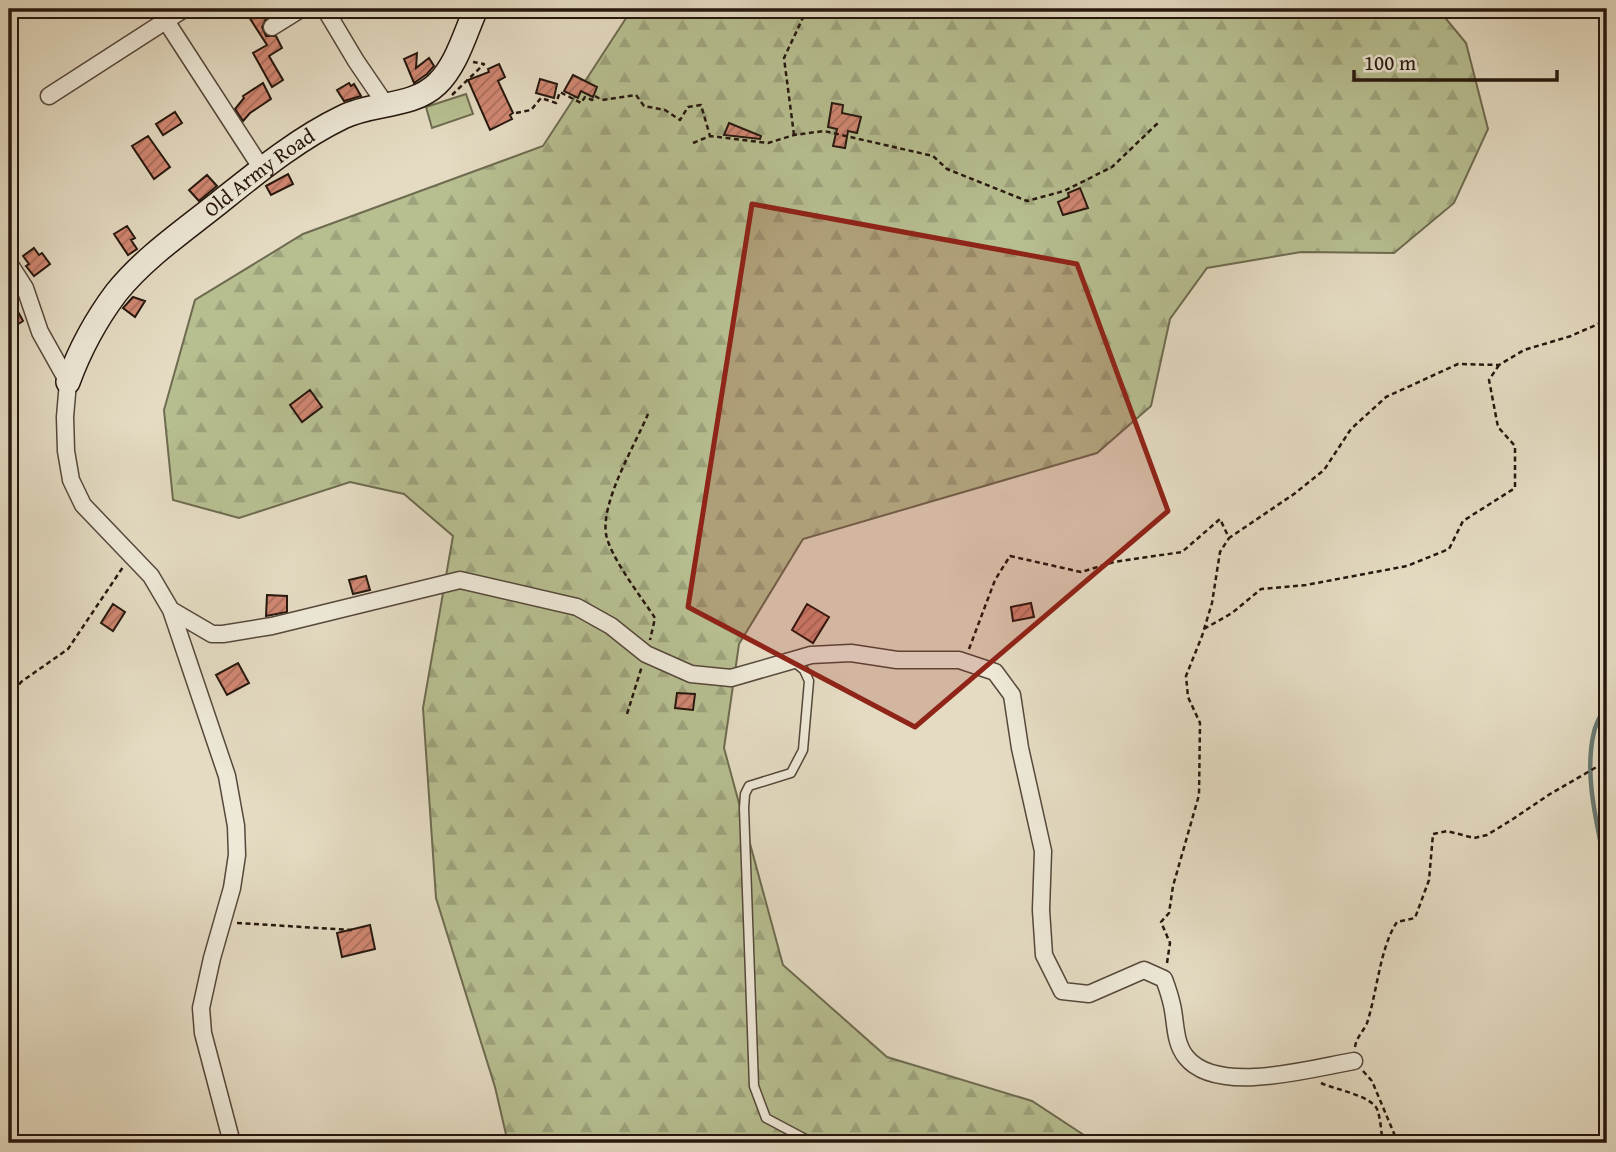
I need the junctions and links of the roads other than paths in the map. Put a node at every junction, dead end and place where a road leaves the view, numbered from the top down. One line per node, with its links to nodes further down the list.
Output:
1 (184, 9): 5 (street)
2 (301, 9): 6 (street)
3 (325, 9): 8 (street)
4 (476, 9): 8 (street, Old Army Road)
5 (166, 21): 7 (street); 9 (street)
6 (272, 27)
7 (49, 96)
8 (386, 105): 9 (street, Old Army Road)
9 (262, 169): 11 (street, Old Army Road)
10 (9, 263): 11 (street)
11 (68, 382): 12 (street)
12 (171, 610): 13 (street); 15 (street)
13 (792, 660): 14 (street); 16 (lane)
14 (1354, 1061)
15 (232, 1143)
16 (813, 1143)

